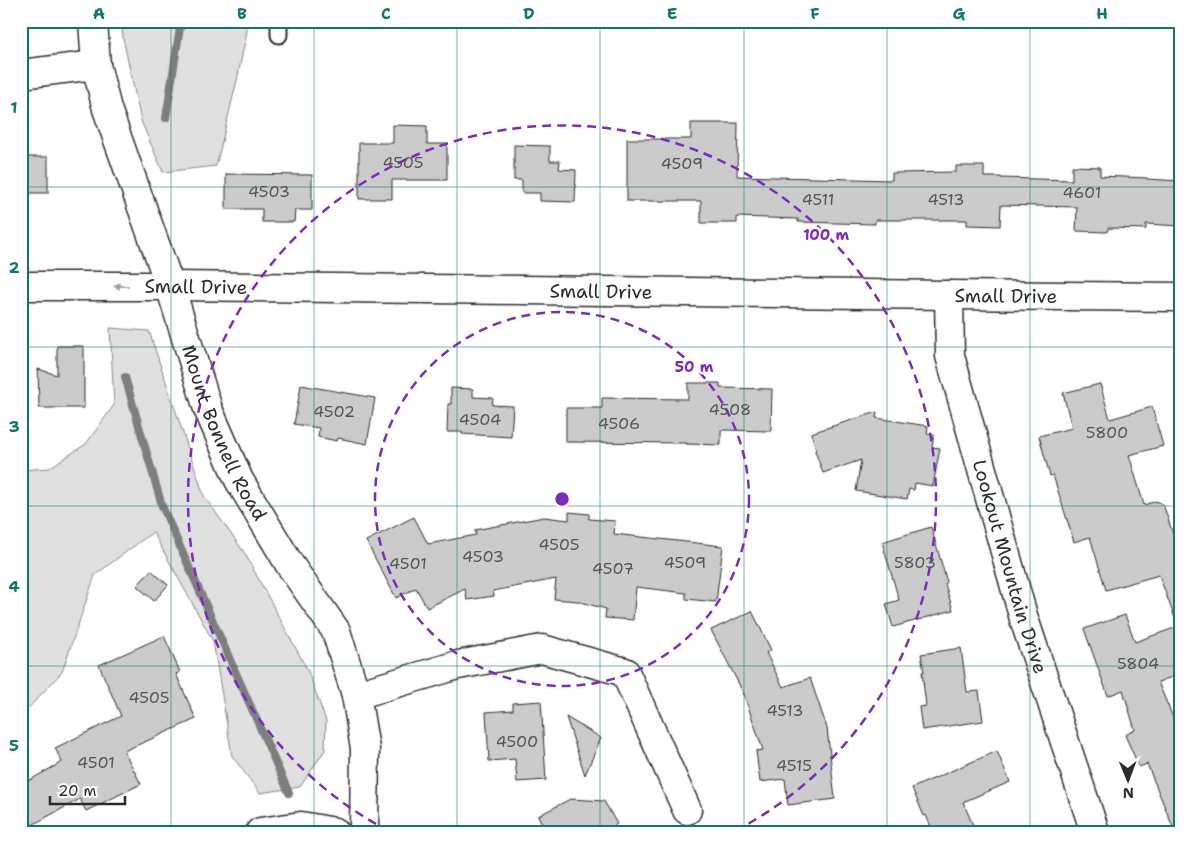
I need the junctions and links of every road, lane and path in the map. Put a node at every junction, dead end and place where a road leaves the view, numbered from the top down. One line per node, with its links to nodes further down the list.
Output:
1 (93, 21): 2 (street, Mount Bonnell Road)
2 (96, 65): 3 (street); 5 (street, Mount Bonnell Road)
3 (21, 74)
4 (21, 286): 5 (street, Small Drive, one-way to 4)
5 (170, 286): 6 (street, Small Drive); 8 (street, Mount Bonnell Road)
6 (949, 296): 7 (street, Small Drive); 13 (street, Lookout Mountain Drive)
7 (1180, 297)
8 (356, 694): 9 (street); 12 (street, Mount Bonnell Road)
9 (687, 810)
10 (260, 832): 11 (street)
11 (336, 832)
12 (364, 832)
13 (1095, 832)

